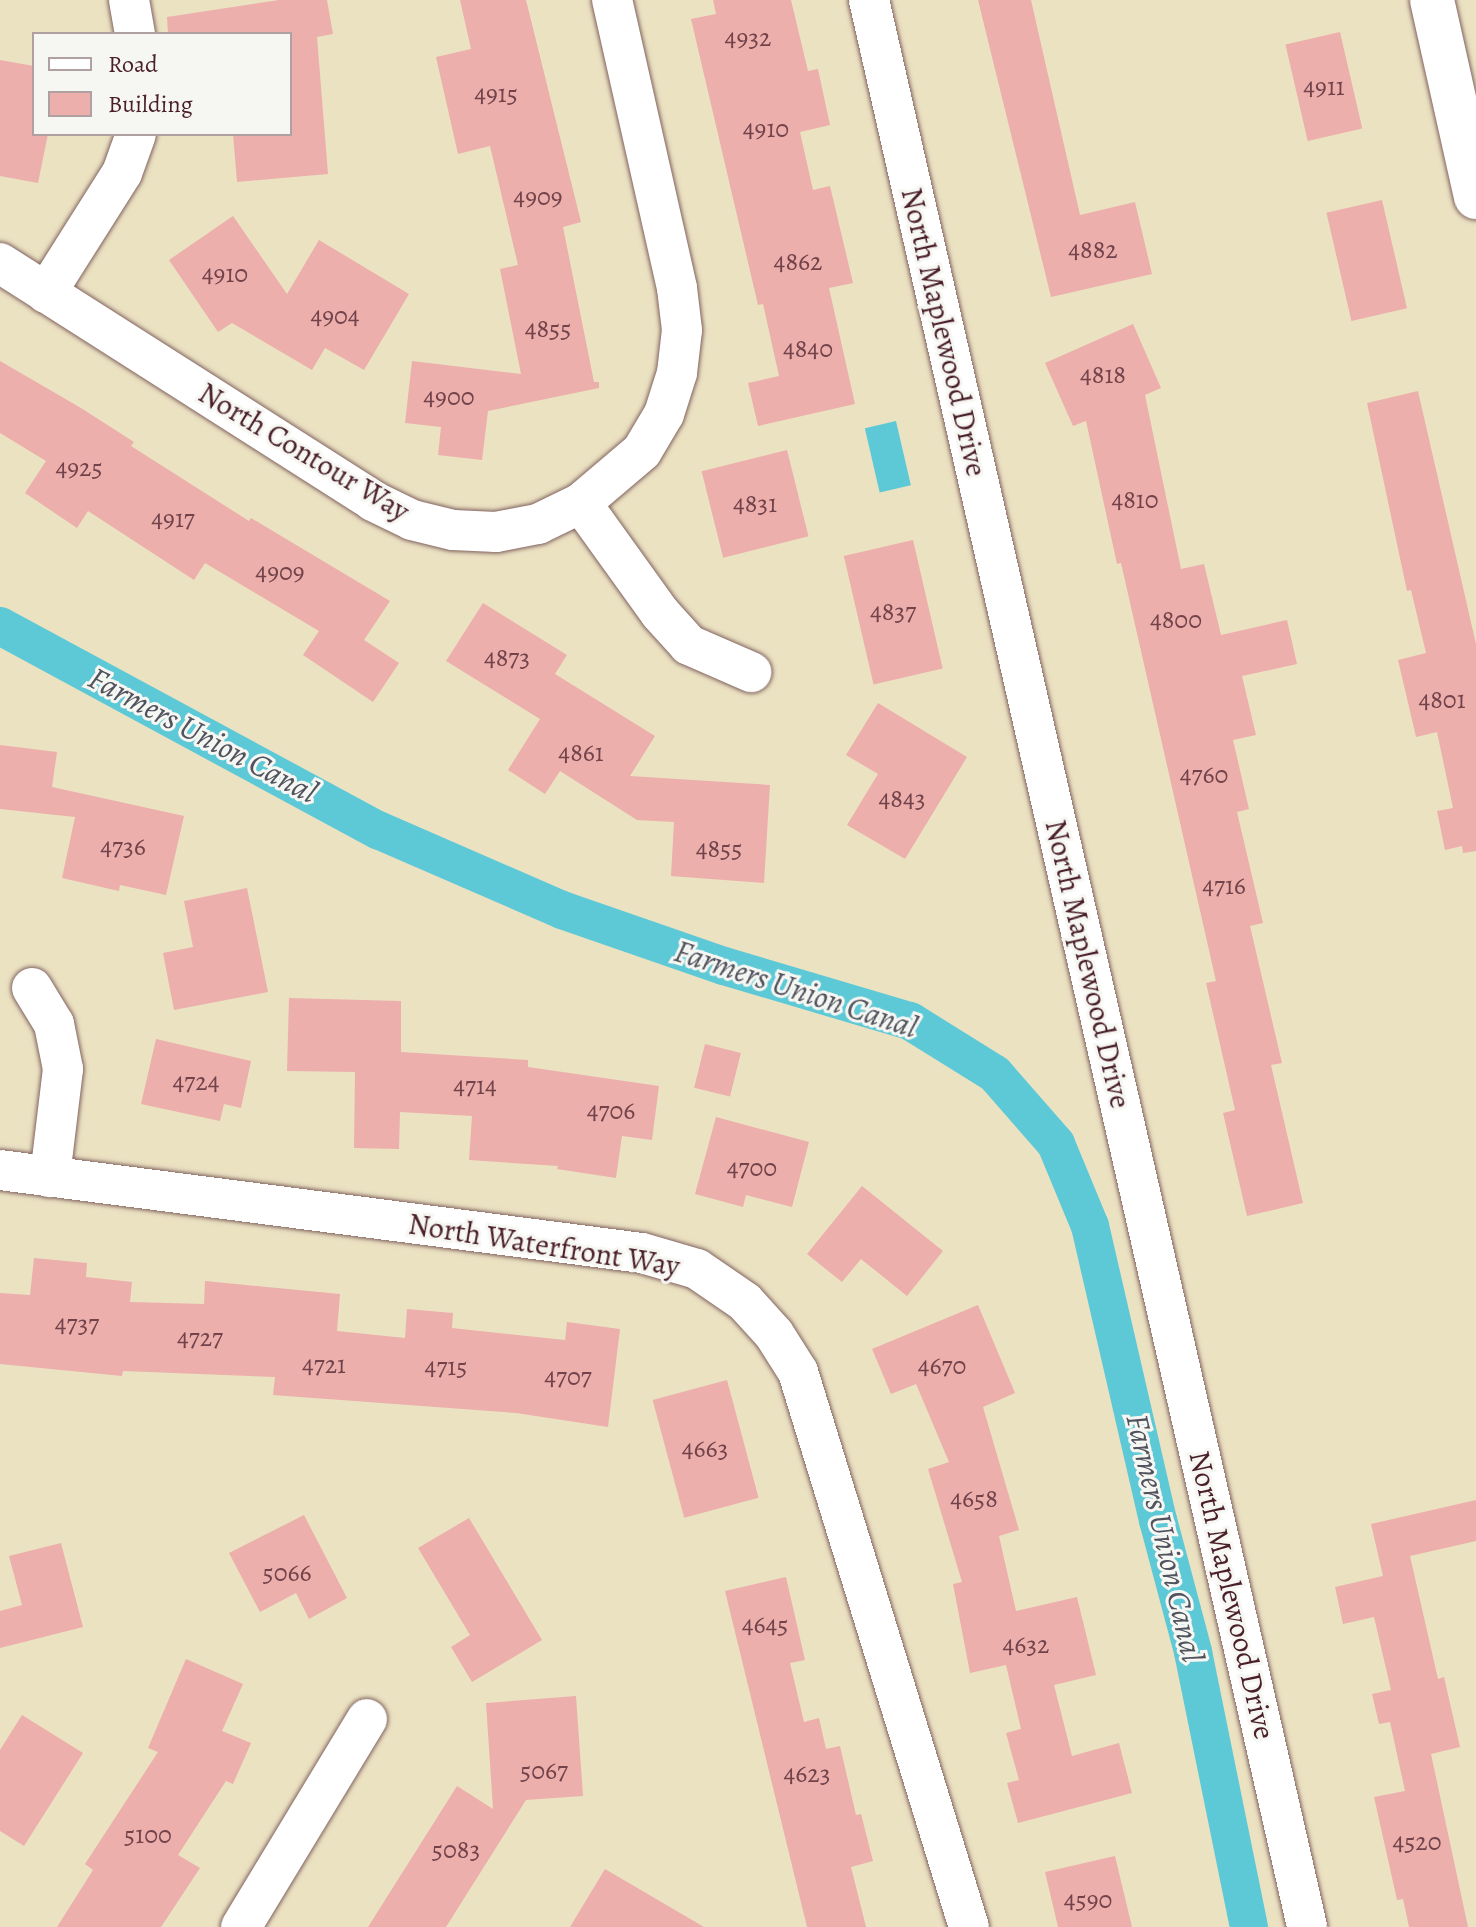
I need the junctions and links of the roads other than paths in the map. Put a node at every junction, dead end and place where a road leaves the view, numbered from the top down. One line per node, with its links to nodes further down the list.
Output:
1 (129, 0): 5 (street)
2 (612, 0): 10 (street, North Contour Way)
3 (869, 0): 18 (street, North Maplewood Drive)
4 (1432, 0): 7 (street)
5 (135, 32)
6 (135, 136): 9 (street)
7 (1476, 197)
8 (0, 263): 9 (street, North Contour Way)
9 (46, 293): 10 (street, North Contour Way)
10 (581, 503): 11 (street)
11 (751, 672)
12 (32, 988): 14 (street)
13 (0, 1170): 14 (street, North Waterfront Way)
14 (50, 1177): 17 (street, North Waterfront Way)
15 (367, 1719): 16 (street)
16 (241, 1927)
17 (969, 1927)
18 (1307, 1927)

